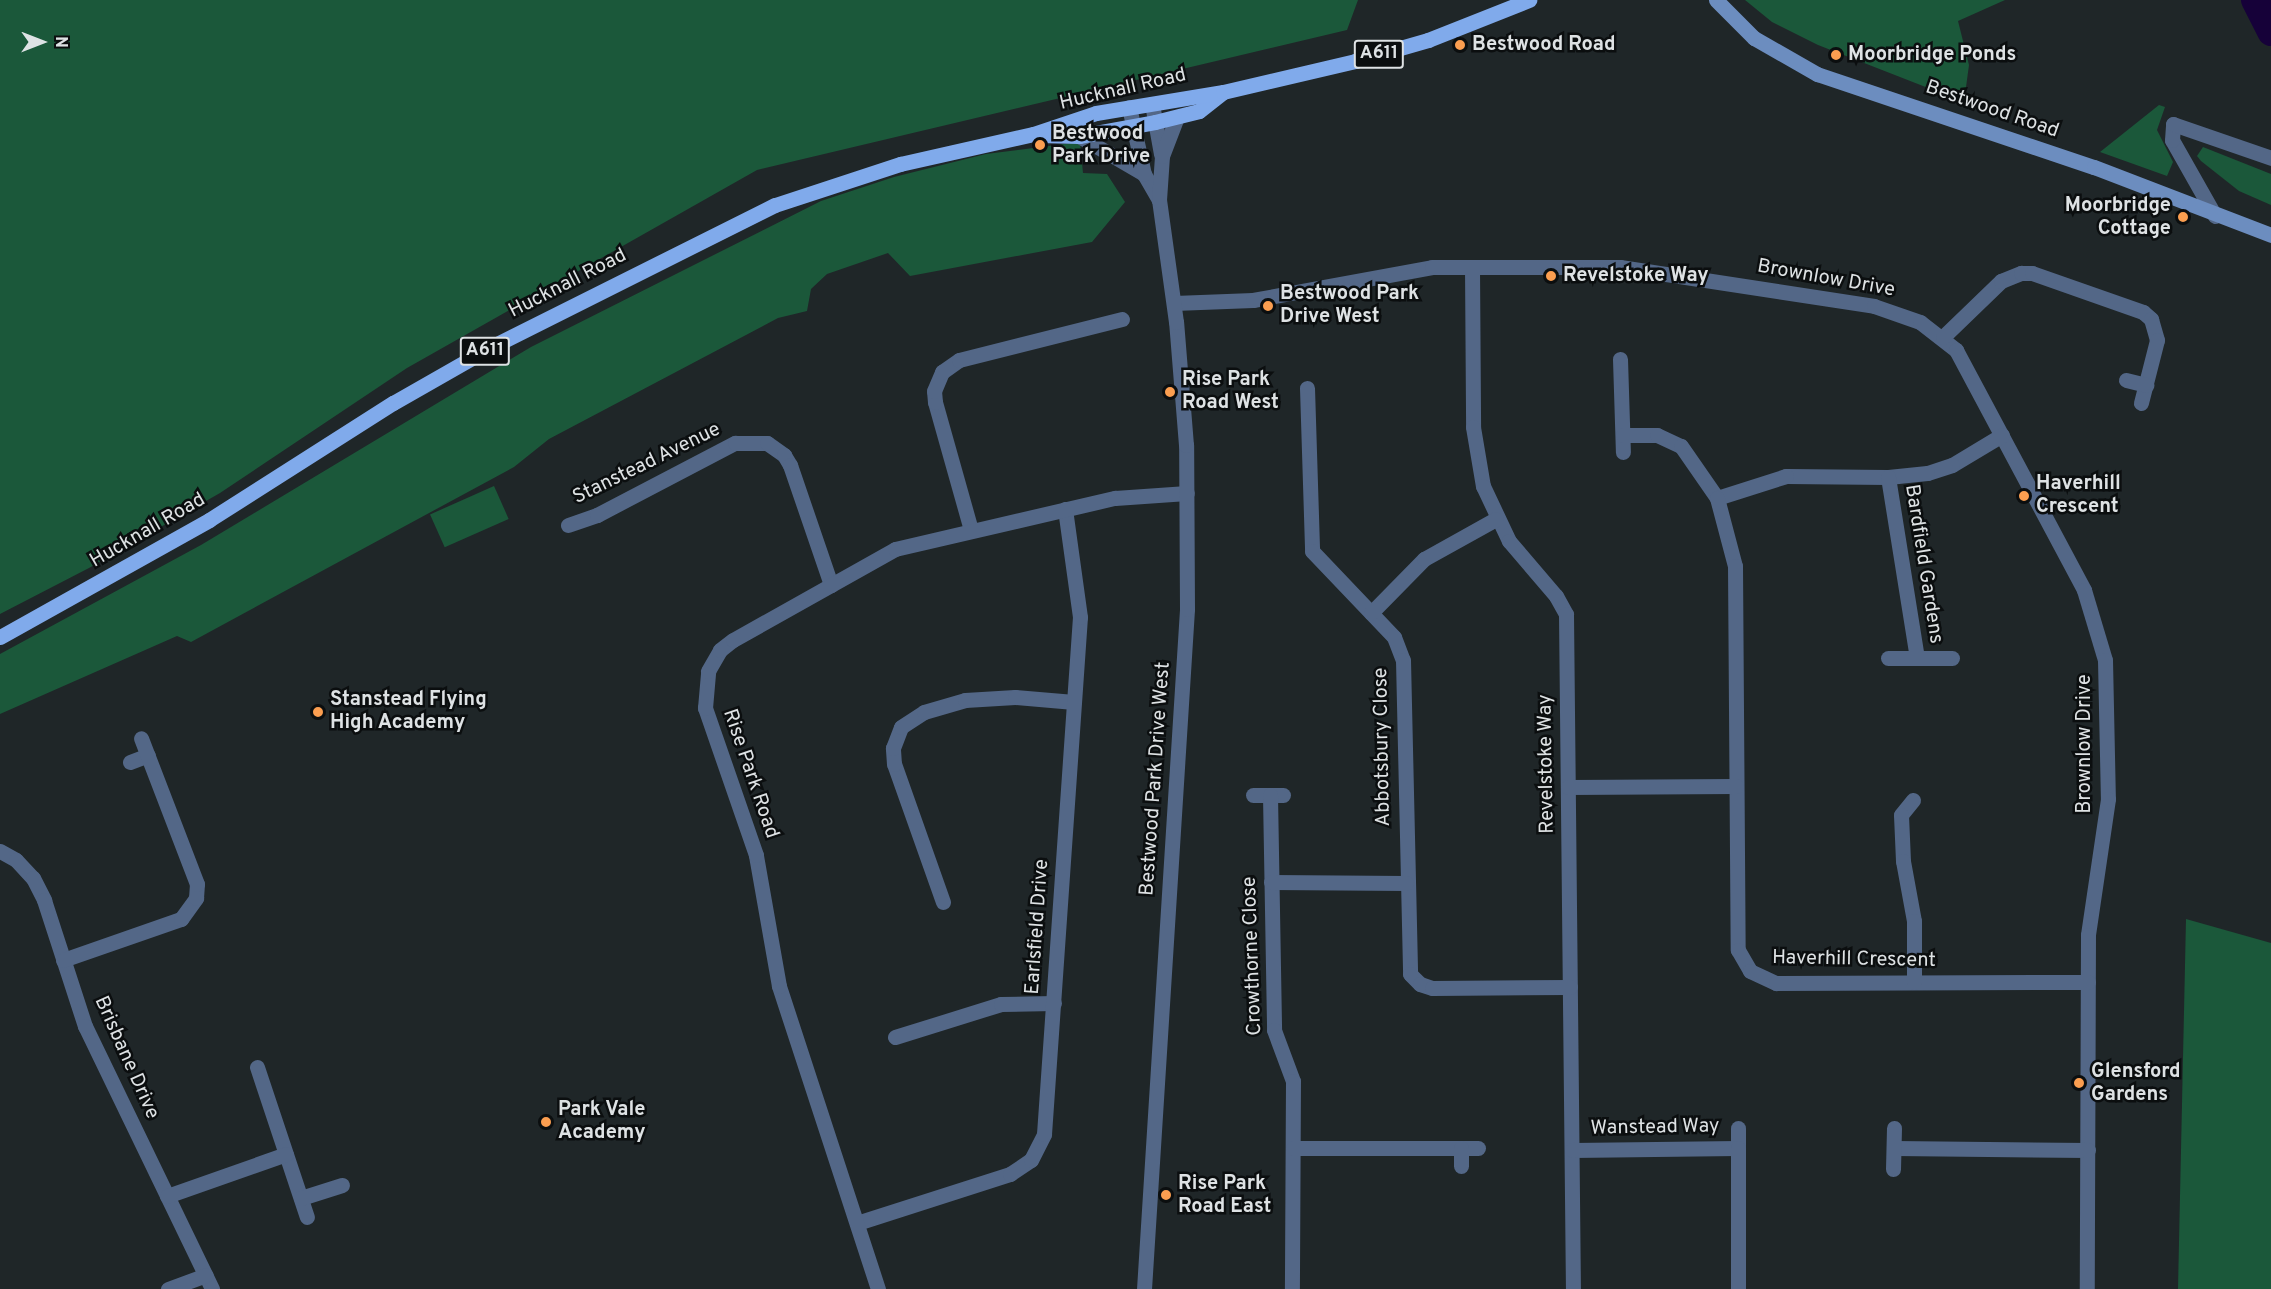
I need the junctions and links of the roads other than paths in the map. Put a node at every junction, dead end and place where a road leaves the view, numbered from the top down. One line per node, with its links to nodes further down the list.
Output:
1 (1529, 0): 3 (main road, Hucknall Road / A611)
2 (1716, 0): 15 (main road, Bestwood Road)
3 (1223, 92): 4 (main road, Hucknall Road / A611); 6 (main road, Hucknall Road / A611)
4 (1152, 104): 5 (main road, Hucknall Road / A611); 7 (street)
5 (1129, 107): 8 (street); 9 (main road, Hucknall Road / A611)
6 (1177, 117): 7 (main road, Hucknall Road / A611); 11 (street)
7 (1155, 122): 8 (main road, Hucknall Road / A611); 11 (street)
8 (1133, 127): 10 (main road, Hucknall Road / A611); 13 (street)
9 (1032, 134): 10 (main road, Hucknall Road / A611); 38 (main road, Hucknall Road / A611)
10 (1079, 136): 13 (street)
11 (1162, 156): 14 (street)
12 (2271, 158): 15 (street)
13 (1144, 174): 14 (street)
14 (1159, 200): 18 (street, Bestwood Park Drive West)
15 (2215, 216): 16 (main road, Bestwood Road)
16 (2271, 235)
17 (1472, 267): 18 (street, Brownlow Drive); 20 (street, Brownlow Drive); 33 (street, Revelstoke Way)
18 (1174, 303): 30 (street, Bestwood Park Drive West)
19 (1122, 319): 35 (street)
20 (1943, 337): 23 (street); 27 (street, Brownlow Drive)
21 (1620, 359): 26 (street)
22 (2126, 381): 23 (street)
23 (2146, 385): 25 (street)
24 (1307, 388): 37 (street, Abbotsbury Close)
25 (2141, 403)
26 (1623, 435): 28 (street); 31 (street, Haverhill Crescent)
27 (2002, 435): 29 (street); 56 (street, Brownlow Drive)
28 (1623, 452)
29 (1888, 477): 31 (street); 40 (street, Bardfield Gardens)
30 (1187, 493): 32 (street, Rise Park Road); 83 (street, Bestwood Park Drive West)
31 (1717, 498): 46 (street, Haverhill Crescent)
32 (1065, 509): 35 (street, Rise Park Road); 42 (street, Earlsfield Drive)
33 (1496, 519): 37 (street); 47 (street, Revelstoke Way)
34 (568, 525): 36 (street, Stanstead Avenue)
35 (971, 530): 36 (street, Rise Park Road)
36 (831, 585): 79 (street, Rise Park Road)
37 (1371, 614): 52 (street, Abbotsbury Close)
38 (0, 637)
39 (1888, 658): 40 (street, Bardfield Gardens)
40 (1917, 658): 41 (street, Bardfield Gardens)
41 (1952, 658)
42 (1074, 702): 53 (street); 58 (street, Earlsfield Drive)
43 (141, 738): 44 (street)
44 (148, 755): 45 (street); 54 (street)
45 (130, 762)
46 (1736, 786): 47 (street); 55 (street, Haverhill Crescent)
47 (1568, 787): 57 (street, Revelstoke Way)
48 (1253, 795): 51 (street, Crowthorne Close)
49 (1913, 800): 55 (street)
50 (0, 851): 54 (street, Brisbane Drive)
51 (1271, 882): 52 (street); 65 (street, Crowthorne Close)
52 (1406, 883): 57 (street, Abbotsbury Close)
53 (943, 902)
54 (63, 960): 76 (street, Brisbane Drive)
55 (1914, 982): 56 (street, Haverhill Crescent)
56 (2088, 982): 71 (street, Brownlow Drive)
57 (1570, 987): 70 (street, Revelstoke Way)
58 (1054, 1003): 59 (street); 79 (street, Earlsfield Drive)
59 (896, 1037)
60 (257, 1067): 61 (street)
61 (263, 1086): 62 (street); 72 (street)
62 (248, 1090)
63 (1738, 1128): 68 (street, Wanstead Way)
64 (1894, 1128): 69 (street)
65 (1293, 1148): 66 (street); 84 (street, Crowthorne Close)
66 (1461, 1148): 67 (street); 73 (street)
67 (1478, 1148)
68 (1738, 1148): 70 (street, Wanstead Way); 86 (street, Wanstead Way)
69 (1894, 1148): 71 (street); 74 (street)
70 (1572, 1150): 85 (street, Revelstoke Way)
71 (2088, 1150): 87 (street, Brownlow Drive)
72 (286, 1154): 76 (street); 77 (street)
73 (1461, 1166)
74 (1893, 1169)
75 (342, 1185): 77 (street)
76 (167, 1196): 80 (street, Brisbane Drive)
77 (301, 1198): 78 (street)
78 (307, 1217)
79 (857, 1223): 82 (street, Rise Park Road)
80 (209, 1282): 81 (street)
81 (168, 1289)
82 (879, 1289)
83 (1144, 1289)
84 (1292, 1289)
85 (1573, 1289)
86 (1738, 1289)
87 (2087, 1289)

